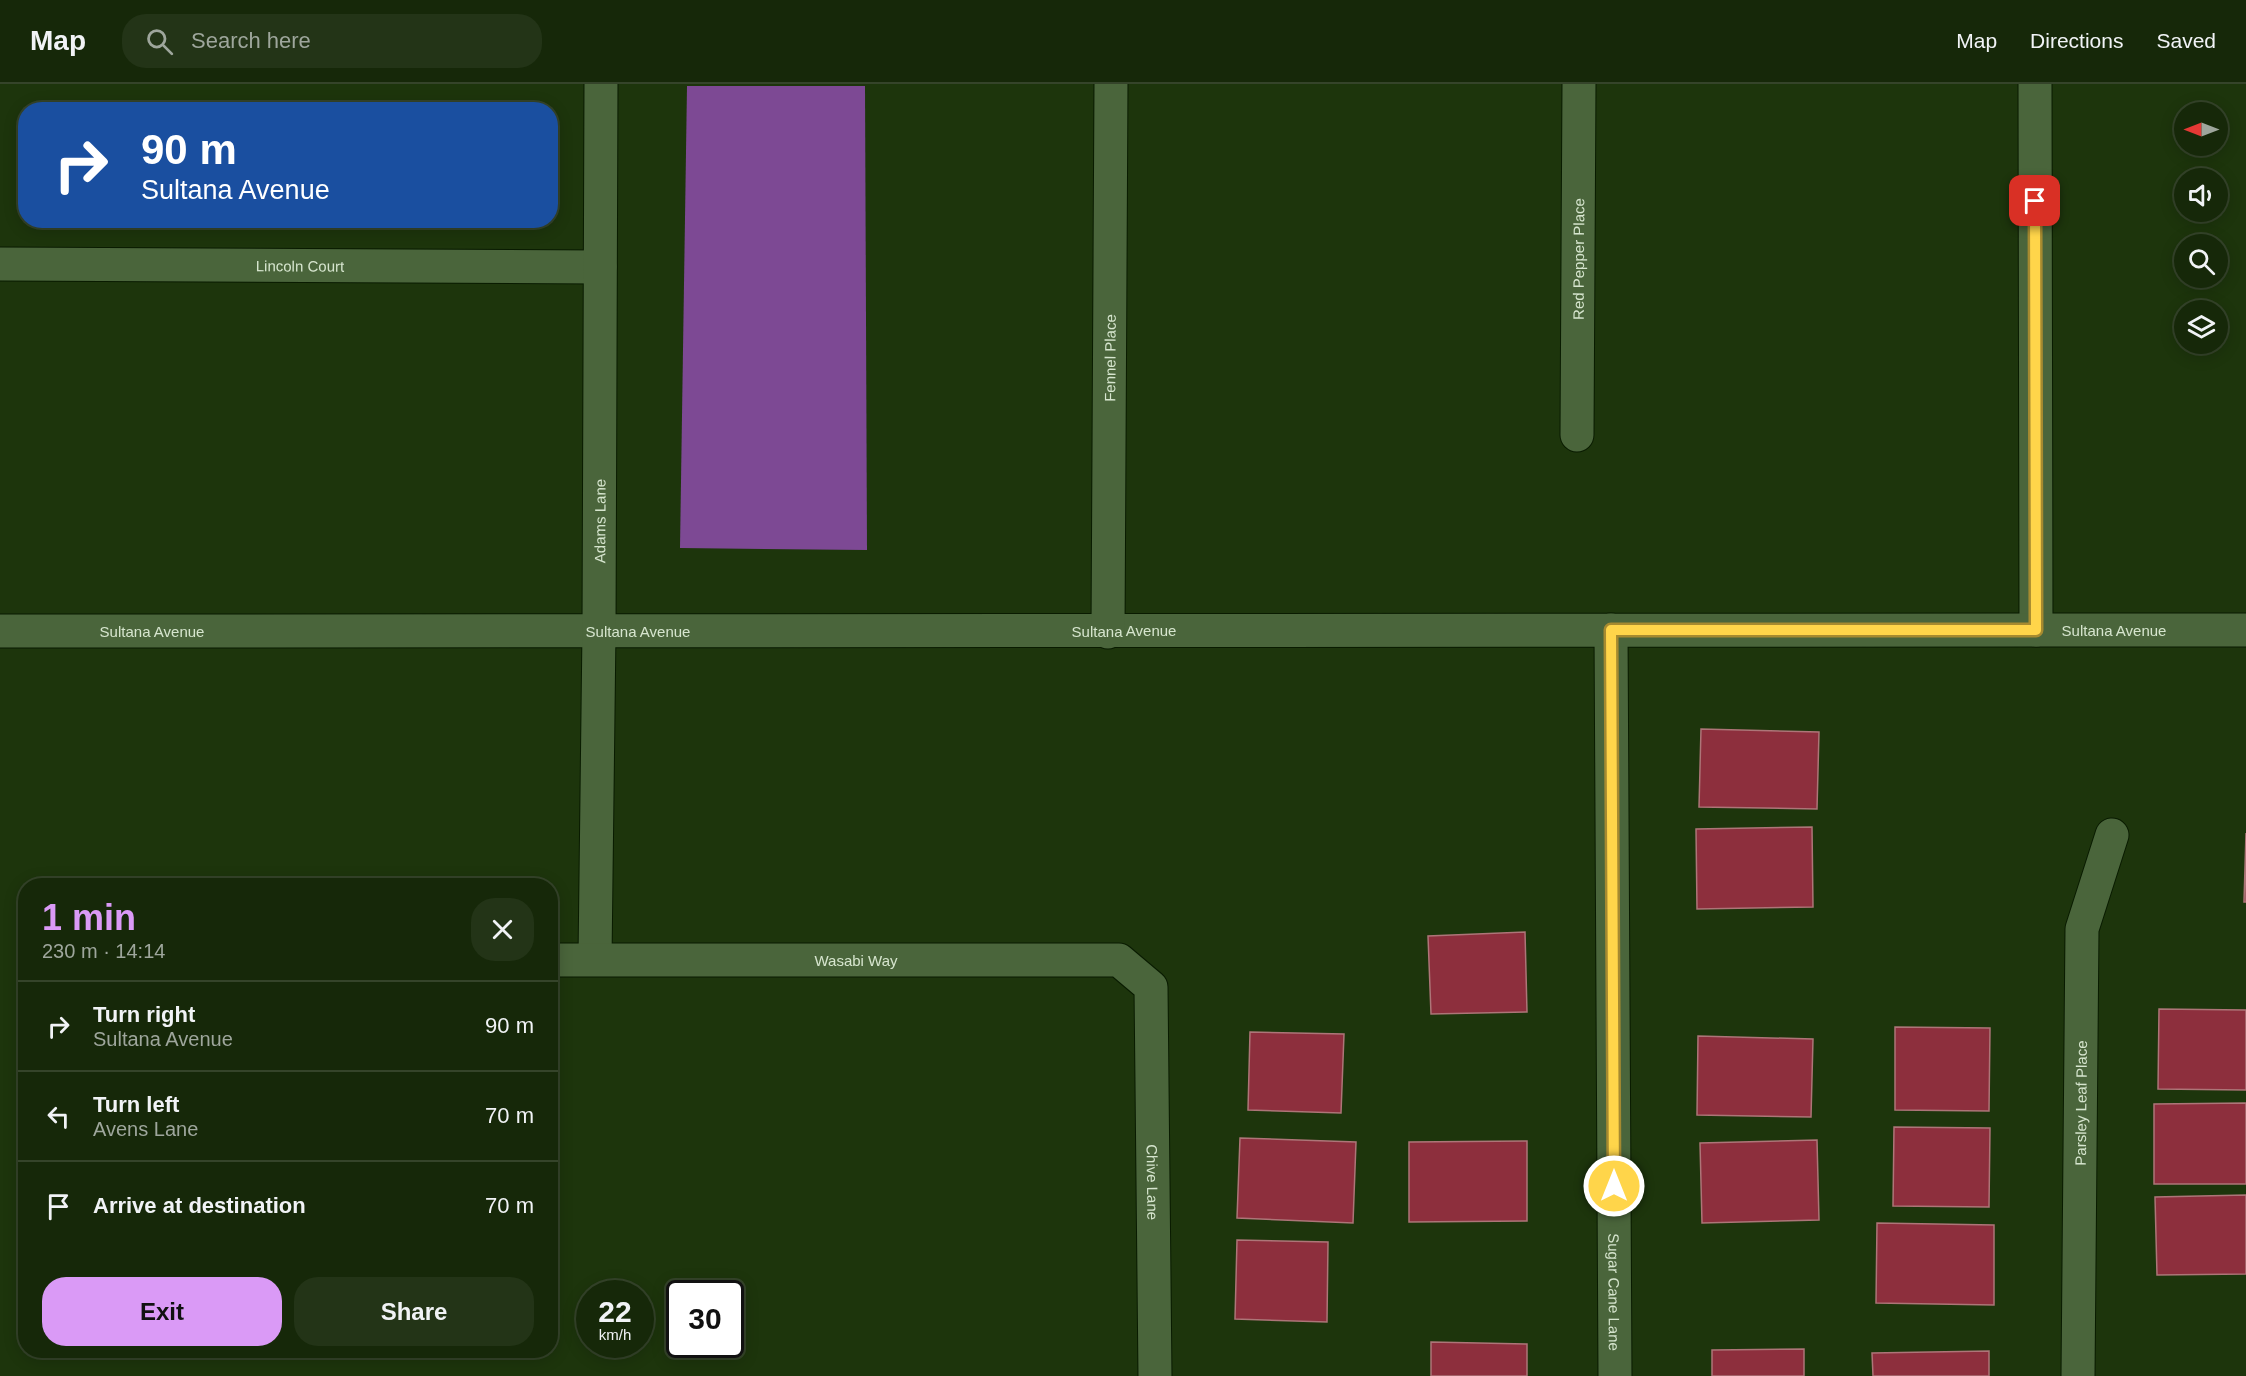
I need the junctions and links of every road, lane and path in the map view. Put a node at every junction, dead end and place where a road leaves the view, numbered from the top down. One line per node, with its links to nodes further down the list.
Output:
1 (601, 84): 6 (street, Adams Lane)
2 (1111, 84): 13 (street, Fennel Place)
3 (1579, 84): 7 (street, Red Pepper Place)
4 (2035, 84): 10 (street)
5 (0, 264): 6 (street, Lincoln Court)
6 (600, 267): 8 (street, Adams Lane)
7 (1577, 435)
8 (599, 630): 12 (street, Sultana Avenue); 13 (street, Sultana Avenue); 15 (street, Adams Lane)
9 (1611, 630): 10 (street, Sultana Avenue); 13 (street, Sultana Avenue); 19 (street, Sugar Cane Lane)
10 (2036, 630): 11 (street, Sultana Avenue)
11 (2246, 630)
12 (0, 631)
13 (1108, 632)
14 (2112, 835): 20 (street, Parsley Leaf Place)
15 (595, 959): 16 (street, Wasabi Way); 17 (street, Wasabi Way)
16 (558, 960)
17 (1151, 987): 18 (street, Chive Lane)
18 (1155, 1376)
19 (1615, 1376)
20 (2078, 1376)

